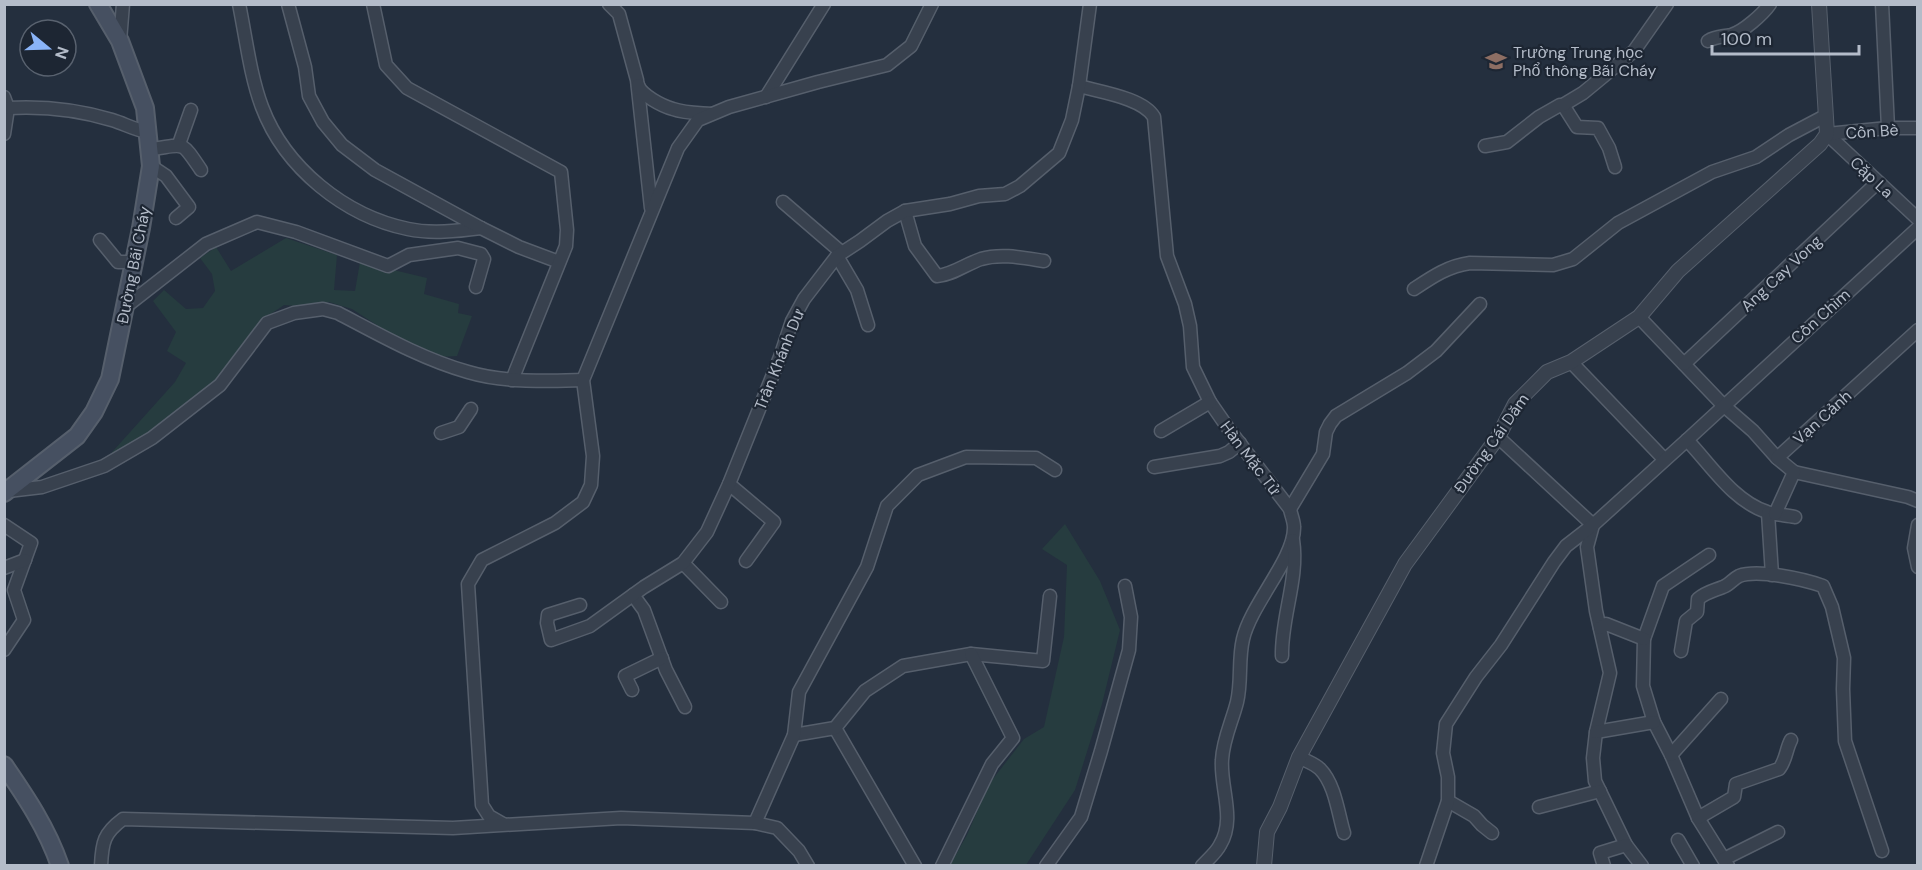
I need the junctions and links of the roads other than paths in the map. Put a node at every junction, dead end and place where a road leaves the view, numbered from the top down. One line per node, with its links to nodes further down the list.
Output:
1 (98, 4): 14 (main road, Đường Bãi Cháy)
2 (123, 4): 14 (street)
3 (239, 4): 40 (street)
4 (288, 4): 40 (street)
5 (373, 4): 46 (street)
6 (609, 4): 16 (street)
7 (824, 4): 18 (street)
8 (932, 4): 18 (street)
9 (1090, 4): 17 (street, Trần Khánh Dư)
10 (1666, 4): 20 (street)
11 (1770, 4): 15 (street)
12 (1819, 4): 23 (street)
13 (1882, 4): 24 (street)
14 (120, 41): 28 (main road, Đường Bãi Cháy)
15 (1708, 41)
16 (637, 80): 22 (street); 36 (street)
17 (1079, 86): 37 (street, Trần Khánh Dư); 58 (street, Hàn Mặc Tử)
18 (766, 97): 22 (street)
19 (6, 102): 26 (street); 28 (street)
20 (1563, 105): 30 (street); 32 (street)
21 (191, 110): 29 (street)
22 (712, 114): 36 (street)
23 (1825, 116): 27 (street); 48 (street)
24 (1888, 128): 25 (street, Cồn Bè); 27 (street, Cồn Bè)
25 (1917, 128)
26 (4, 134)
27 (1827, 134): 34 (street, Cặp La); 51 (street, Đường Cái Dăm)
28 (149, 140): 29 (street); 31 (main road, Đường Bãi Cháy)
29 (178, 144): 33 (street)
30 (1485, 146)
31 (151, 166): 38 (street); 45 (main road, Đường Bãi Cháy)
32 (1615, 167)
33 (201, 170)
34 (1878, 182): 39 (street, Cặp La); 55 (street, Ang Cay Vong)
35 (783, 202): 43 (street)
36 (651, 212): 57 (street)
37 (905, 212): 43 (street, Trần Khánh Dư); 44 (street)
38 (176, 218)
39 (1917, 219)
40 (481, 228): 46 (street)
41 (1917, 228): 59 (street, Cồn Chìm)
42 (100, 240): 45 (street)
43 (839, 254): 52 (street); 71 (street, Trần Khánh Dư)
44 (1044, 261)
45 (134, 262): 50 (main road, Đường Bãi Cháy)
46 (559, 262): 56 (street)
47 (476, 286): 50 (street)
48 (1414, 289)
49 (1480, 304): 74 (street)
50 (124, 308): 72 (main road, Đường Bãi Cháy)
51 (1639, 317): 54 (street, Đường Cái Dăm); 55 (street)
52 (868, 325)
53 (1917, 330): 66 (street, Vạn Cảnh)
54 (1571, 362): 63 (street, Đường Cái Dăm); 67 (street)
55 (1684, 364): 59 (street)
56 (512, 380): 57 (street); 72 (street)
57 (583, 380): 116 (street)
58 (1210, 402): 61 (street); 65 (street, Hàn Mặc Tử)
59 (1723, 405): 64 (street, Cồn Chìm); 66 (street)
60 (471, 409): 62 (street)
61 (1161, 431)
62 (441, 434)
63 (1498, 437): 78 (street); 109 (street, Đường Cái Dăm)
64 (1687, 440): 67 (street, Cồn Chìm); 75 (street)
65 (1240, 443): 68 (street); 74 (street, Hàn Mặc Tử)
66 (1777, 458): 70 (street, Vạn Cảnh)
67 (1664, 459): 78 (street, Cồn Chìm)
68 (1154, 467)
69 (1055, 470): 106 (street)
70 (1794, 472): 73 (street); 75 (street, Vạn Cảnh)
71 (729, 484): 83 (street); 84 (street, Trần Khánh Dư)
72 (6, 492)
73 (1917, 501)
74 (1290, 509): 80 (street, Hàn Mặc Tử)
75 (1772, 513): 76 (street); 87 (street)
76 (1795, 517)
77 (4, 525): 82 (street)
78 (1593, 525): 93 (street); 112 (street, Cồn Chìm)
79 (1917, 525): 85 (street)
80 (1293, 539): 98 (street, Hàn Mặc Tử); 131 (street)
81 (1708, 555): 94 (street)
82 (25, 560): 86 (street); 95 (street)
83 (746, 561)
84 (683, 563): 89 (street, Trần Khánh Dư); 91 (street)
85 (1917, 567)
86 (4, 568)
87 (1772, 575): 96 (street); 122 (street)
88 (1125, 586): 130 (street)
89 (633, 595): 92 (street, Trần Khánh Dư); 99 (street)
90 (1050, 596): 97 (street)
91 (721, 602)
92 (580, 605)
93 (1600, 628): 94 (street); 105 (street)
94 (1644, 639): 103 (street)
95 (4, 650)
96 (1682, 651)
97 (971, 654): 104 (street); 129 (street)
98 (1282, 656)
99 (662, 658): 100 (street); 102 (street)
100 (632, 690)
101 (1721, 699): 108 (street)
102 (686, 707)
103 (1654, 722): 105 (street); 108 (street)
104 (835, 728): 106 (street); 128 (street)
105 (1596, 732): 111 (street)
106 (794, 735): 115 (street)
107 (1791, 740): 114 (street)
108 (1671, 756): 114 (street)
109 (1299, 758): 118 (street); 132 (street, Đường Cái Dăm)
110 (4, 765): 125 (main road)
111 (1600, 791): 113 (street); 121 (street)
112 (1448, 801): 119 (street); 124 (street)
113 (1539, 807)
114 (1698, 818): 123 (street)
115 (755, 823): 116 (street); 127 (street)
116 (503, 824): 126 (street)
117 (1778, 832): 123 (street)
118 (1344, 833)
119 (1492, 833)
120 (1678, 840): 135 (street)
121 (1626, 845): 133 (street); 134 (street)
122 (1882, 851)
123 (1726, 862)
124 (1430, 864)
125 (60, 866)
126 (101, 866)
127 (808, 866)
128 (915, 866)
129 (942, 866)
130 (1046, 866)
131 (1202, 866)
132 (1264, 866)
133 (1604, 866)
134 (1642, 866)
135 (1693, 866)

